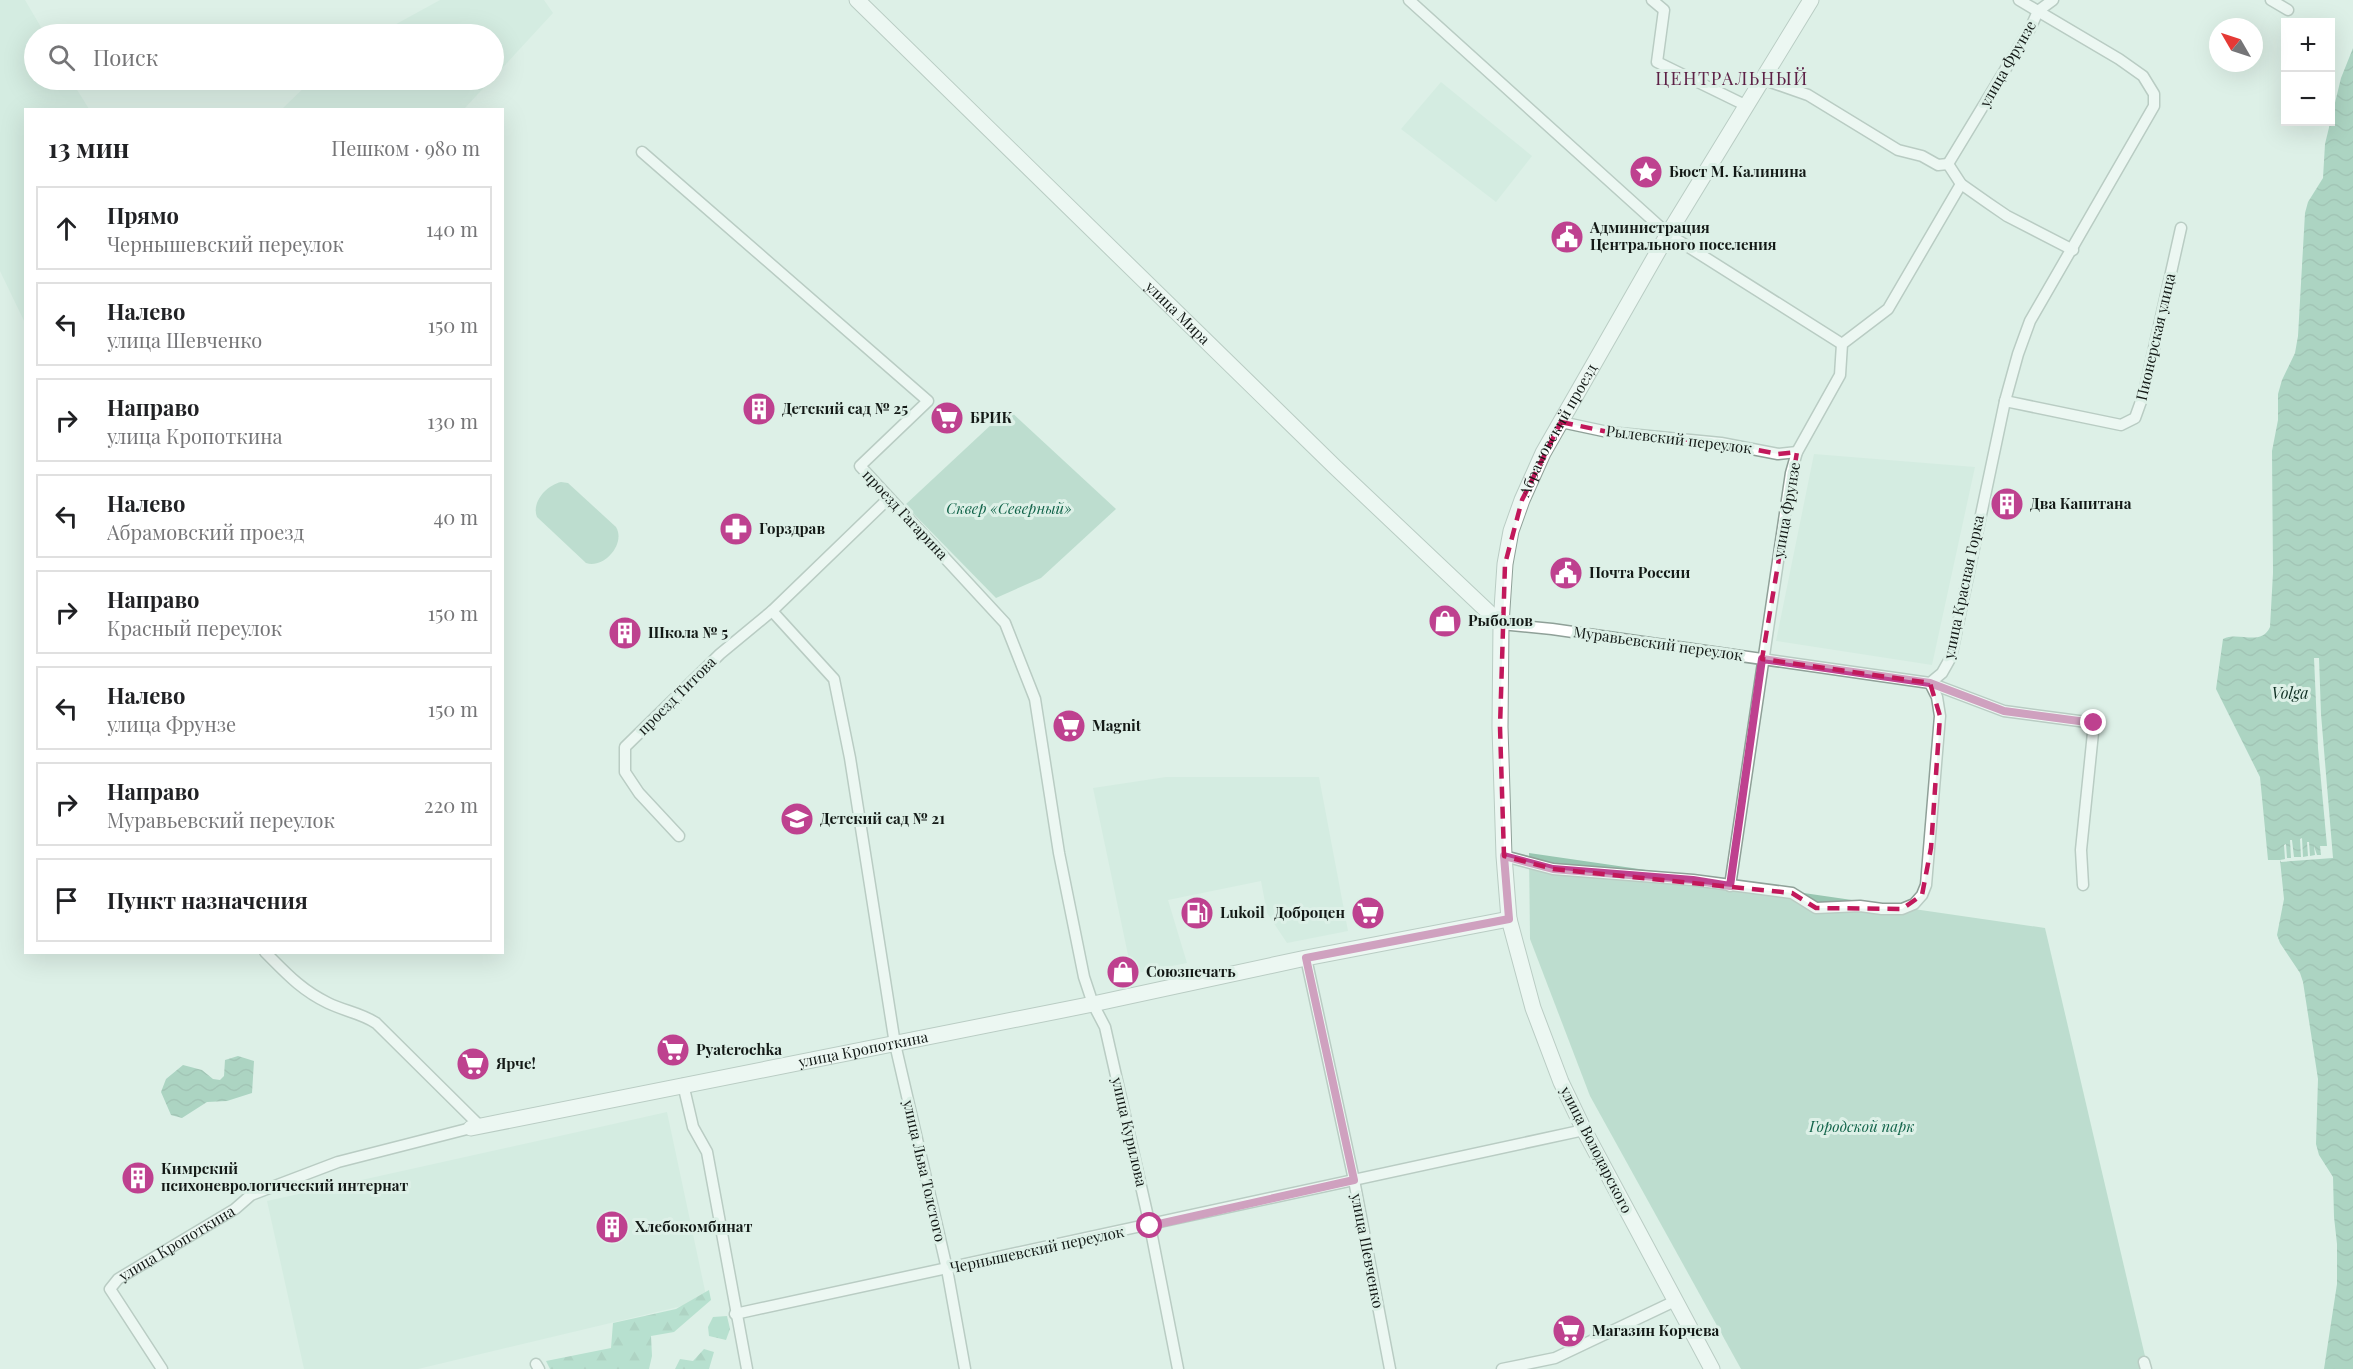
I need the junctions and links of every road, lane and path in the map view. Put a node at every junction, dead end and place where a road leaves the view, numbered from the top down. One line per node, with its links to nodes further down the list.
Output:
1 (856, 0): 24 (street, улица Мира)
2 (1409, 0): 16 (street)
3 (1652, 0): 11 (street)
4 (1811, 0): 10 (street, Абрамовский проезд)
5 (2019, 0): 9 (street, улица Красная Горка)
6 (2053, 0): 9 (street, улица Фрунзе)
7 (2271, 0): 8 (street)
8 (2288, 10)
9 (2038, 11): 13 (street, улица Фрунзе); 17 (street, улица Красная Горка)
10 (1762, 79): 11 (street, Абрамовский проезд); 13 (street)
11 (1747, 106): 16 (street, Абрамовский проезд)
12 (642, 152): 22 (street, проезд Гагарина)
13 (1948, 164): 14 (street)
14 (1961, 184): 17 (street); 18 (street)
15 (2181, 228): 19 (street, Пионерская улица)
16 (1668, 234): 18 (street); 20 (street, Абрамовский проезд)
17 (2073, 250): 19 (street, улица Красная Горка)
18 (1842, 344): 21 (street, улица Фрунзе)
19 (2005, 401): 26 (street, улица Красная Горка)
20 (1561, 422): 21 (street, Рылевский переулок); 24 (street, Абрамовский проезд)
21 (1797, 452): 25 (street, улица Фрунзе)
22 (890, 498): 23 (street, проезд Титова); 34 (street, проезд Гагарина)
23 (772, 611): 27 (street, проезд Титова); 35 (street, улица Льва Толстого)
24 (1501, 624): 25 (street, Муравьевский переулок); 28 (street, Абрамовский проезд)
25 (1762, 659): 26 (street, Муравьевский переулок); 30 (street, улица Фрунзе)
26 (1930, 683): 29 (street, Муравьевский переулок); 30 (street)
27 (679, 836)
28 (1504, 856): 30 (street); 31 (street, Абрамовский проезд)
29 (2083, 885)
30 (1730, 886)
31 (1509, 919): 33 (street, улица Кропоткина); 38 (street, улица Володарского)
32 (267, 954): 37 (street)
33 (1306, 958): 34 (street, улица Кропоткина); 39 (street, улица Шевченко)
34 (1093, 1004): 35 (street, улица Кропоткина); 40 (street, улица Курилова)
35 (896, 1044): 36 (street, улица Кропоткина); 41 (street, улица Льва Толстого)
36 (683, 1084): 37 (street, улица Кропоткина); 43 (street)
37 (476, 1127): 44 (street, улица Кропоткина)
38 (1584, 1130): 39 (street, Чернышевский переулок); 42 (street, улица Володарского)
39 (1354, 1180): 40 (street, Чернышевский переулок); 48 (street, улица Шевченко)
40 (1150, 1226): 41 (street, Чернышевский переулок); 47 (street, улица Курилова)
41 (947, 1269): 43 (street, Чернышевский переулок); 46 (street, улица Льва Толстого)
42 (1675, 1301): 49 (street); 50 (street, улица Володарского)
43 (735, 1314): 45 (street)
44 (162, 1369)
45 (747, 1369)
46 (964, 1369)
47 (1178, 1369)
48 (1390, 1369)
49 (1502, 1369)
50 (1712, 1369)

